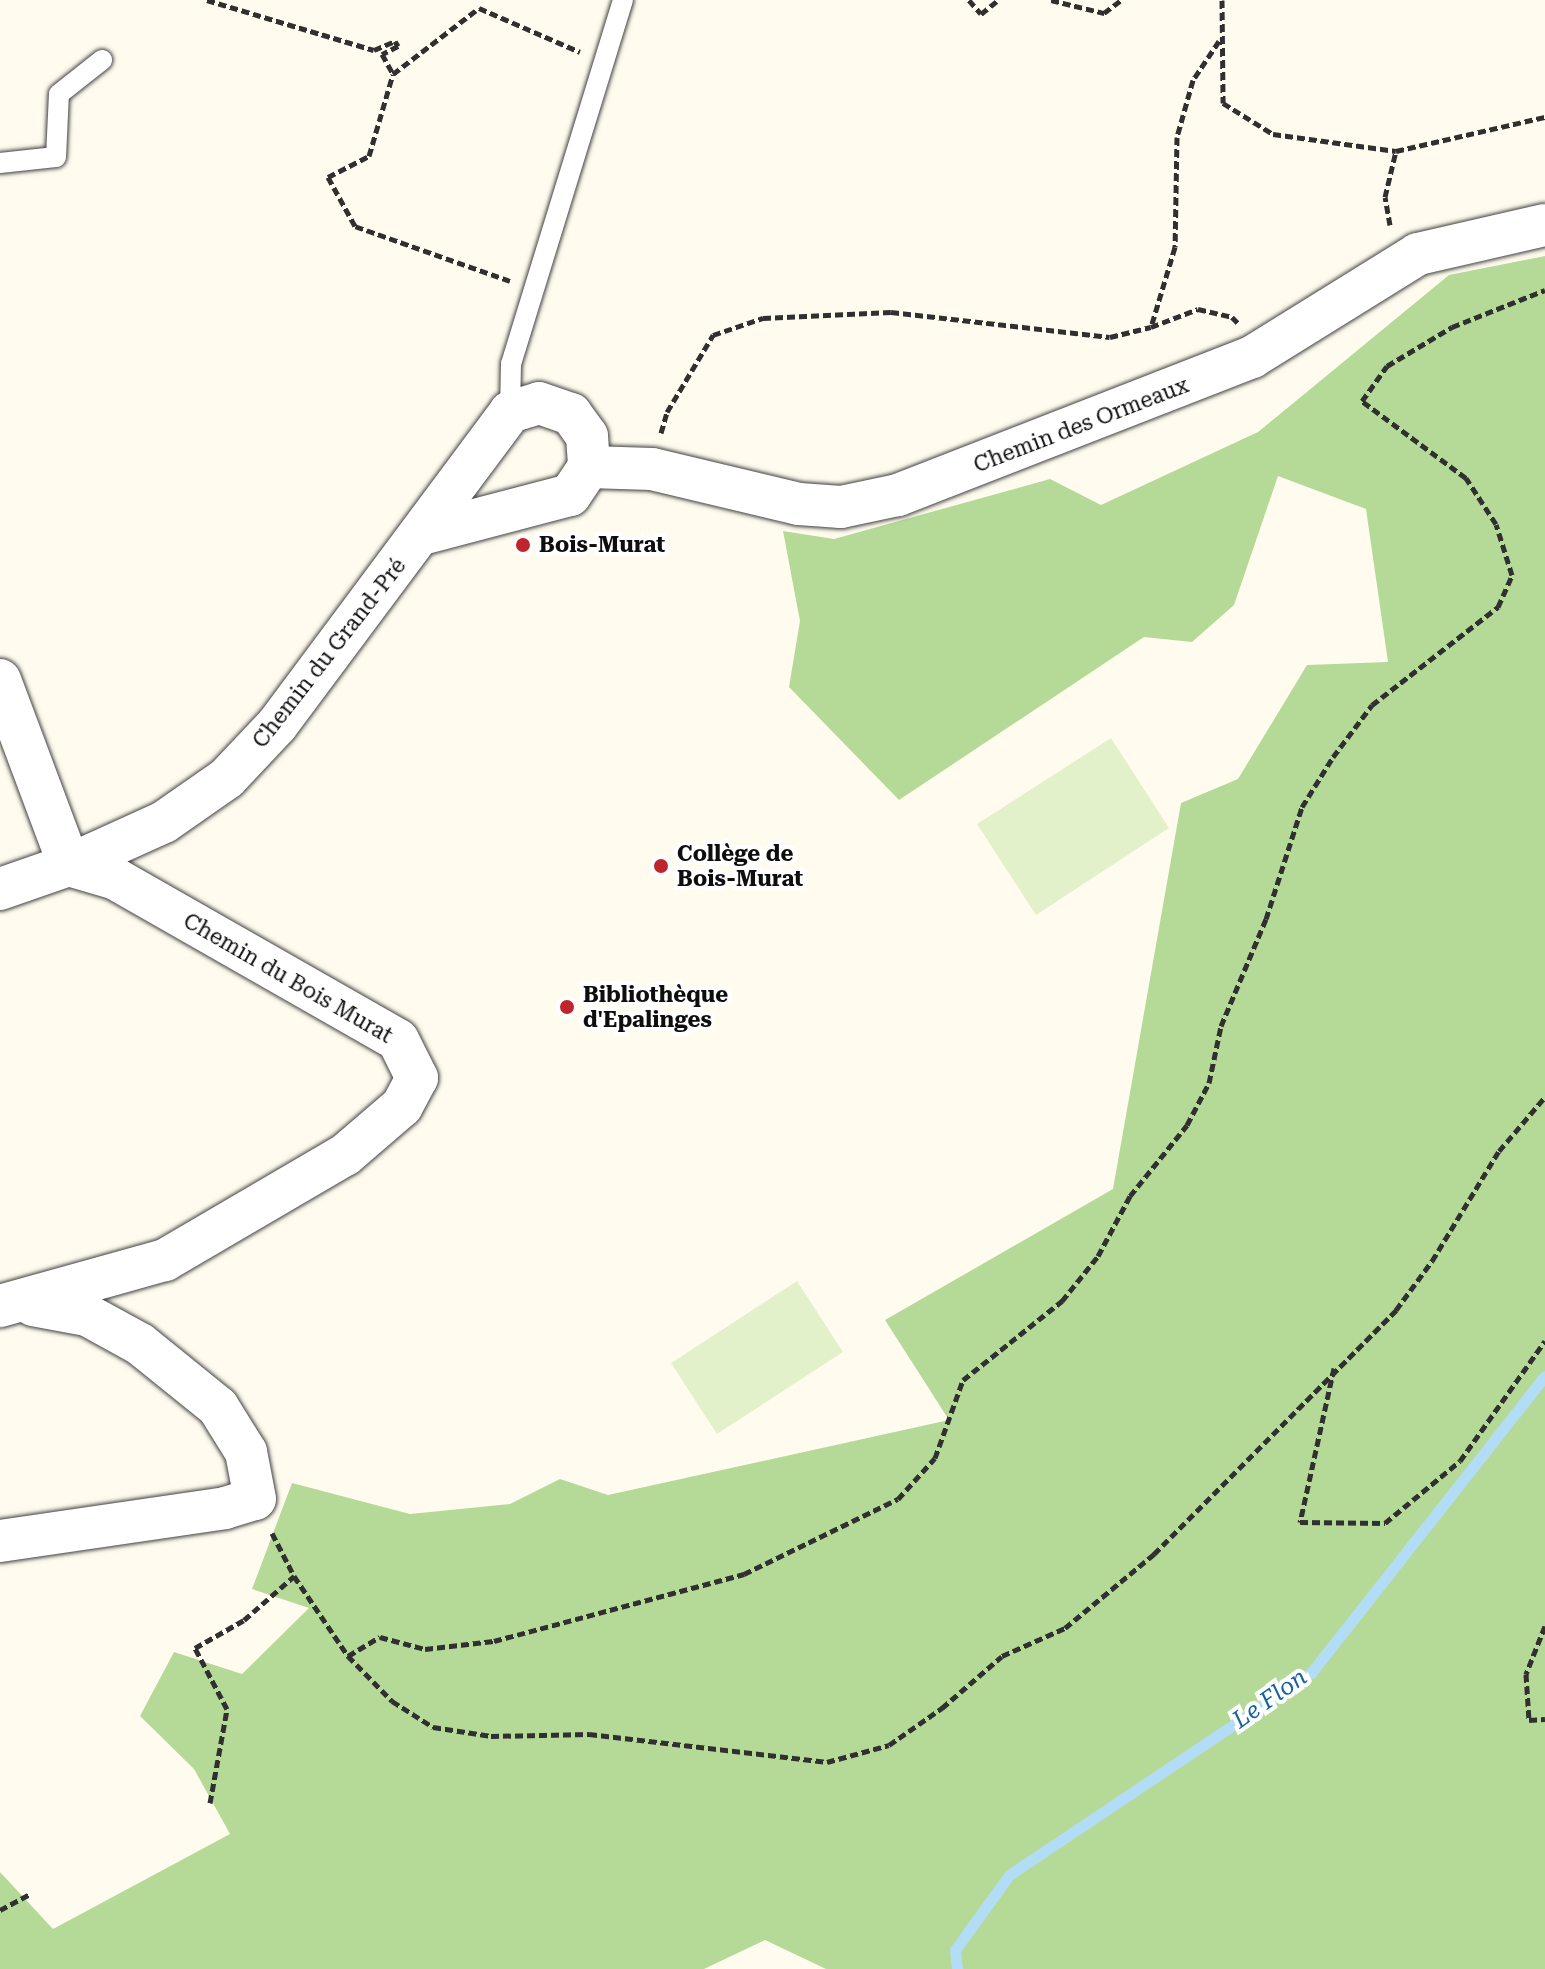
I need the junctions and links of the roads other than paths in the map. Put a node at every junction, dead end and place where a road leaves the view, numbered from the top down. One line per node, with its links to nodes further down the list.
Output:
1 (623, 0): 5 (lane)
2 (102, 60): 3 (lane)
3 (0, 163)
4 (1545, 225): 6 (street, Chemin des Ormeaux)
5 (510, 412): 6 (street); 7 (street, Chemin du Grand-Pré)
6 (589, 467): 7 (street)
7 (421, 534): 9 (street, Chemin du Grand-Pré)
8 (0, 680): 9 (street)
9 (69, 865): 10 (street, Chemin du Grand-Pré); 11 (street, Chemin du Bois Murat)
10 (0, 889)
11 (12, 1305): 12 (street, Chemin du Bois Murat)
12 (0, 1541)

